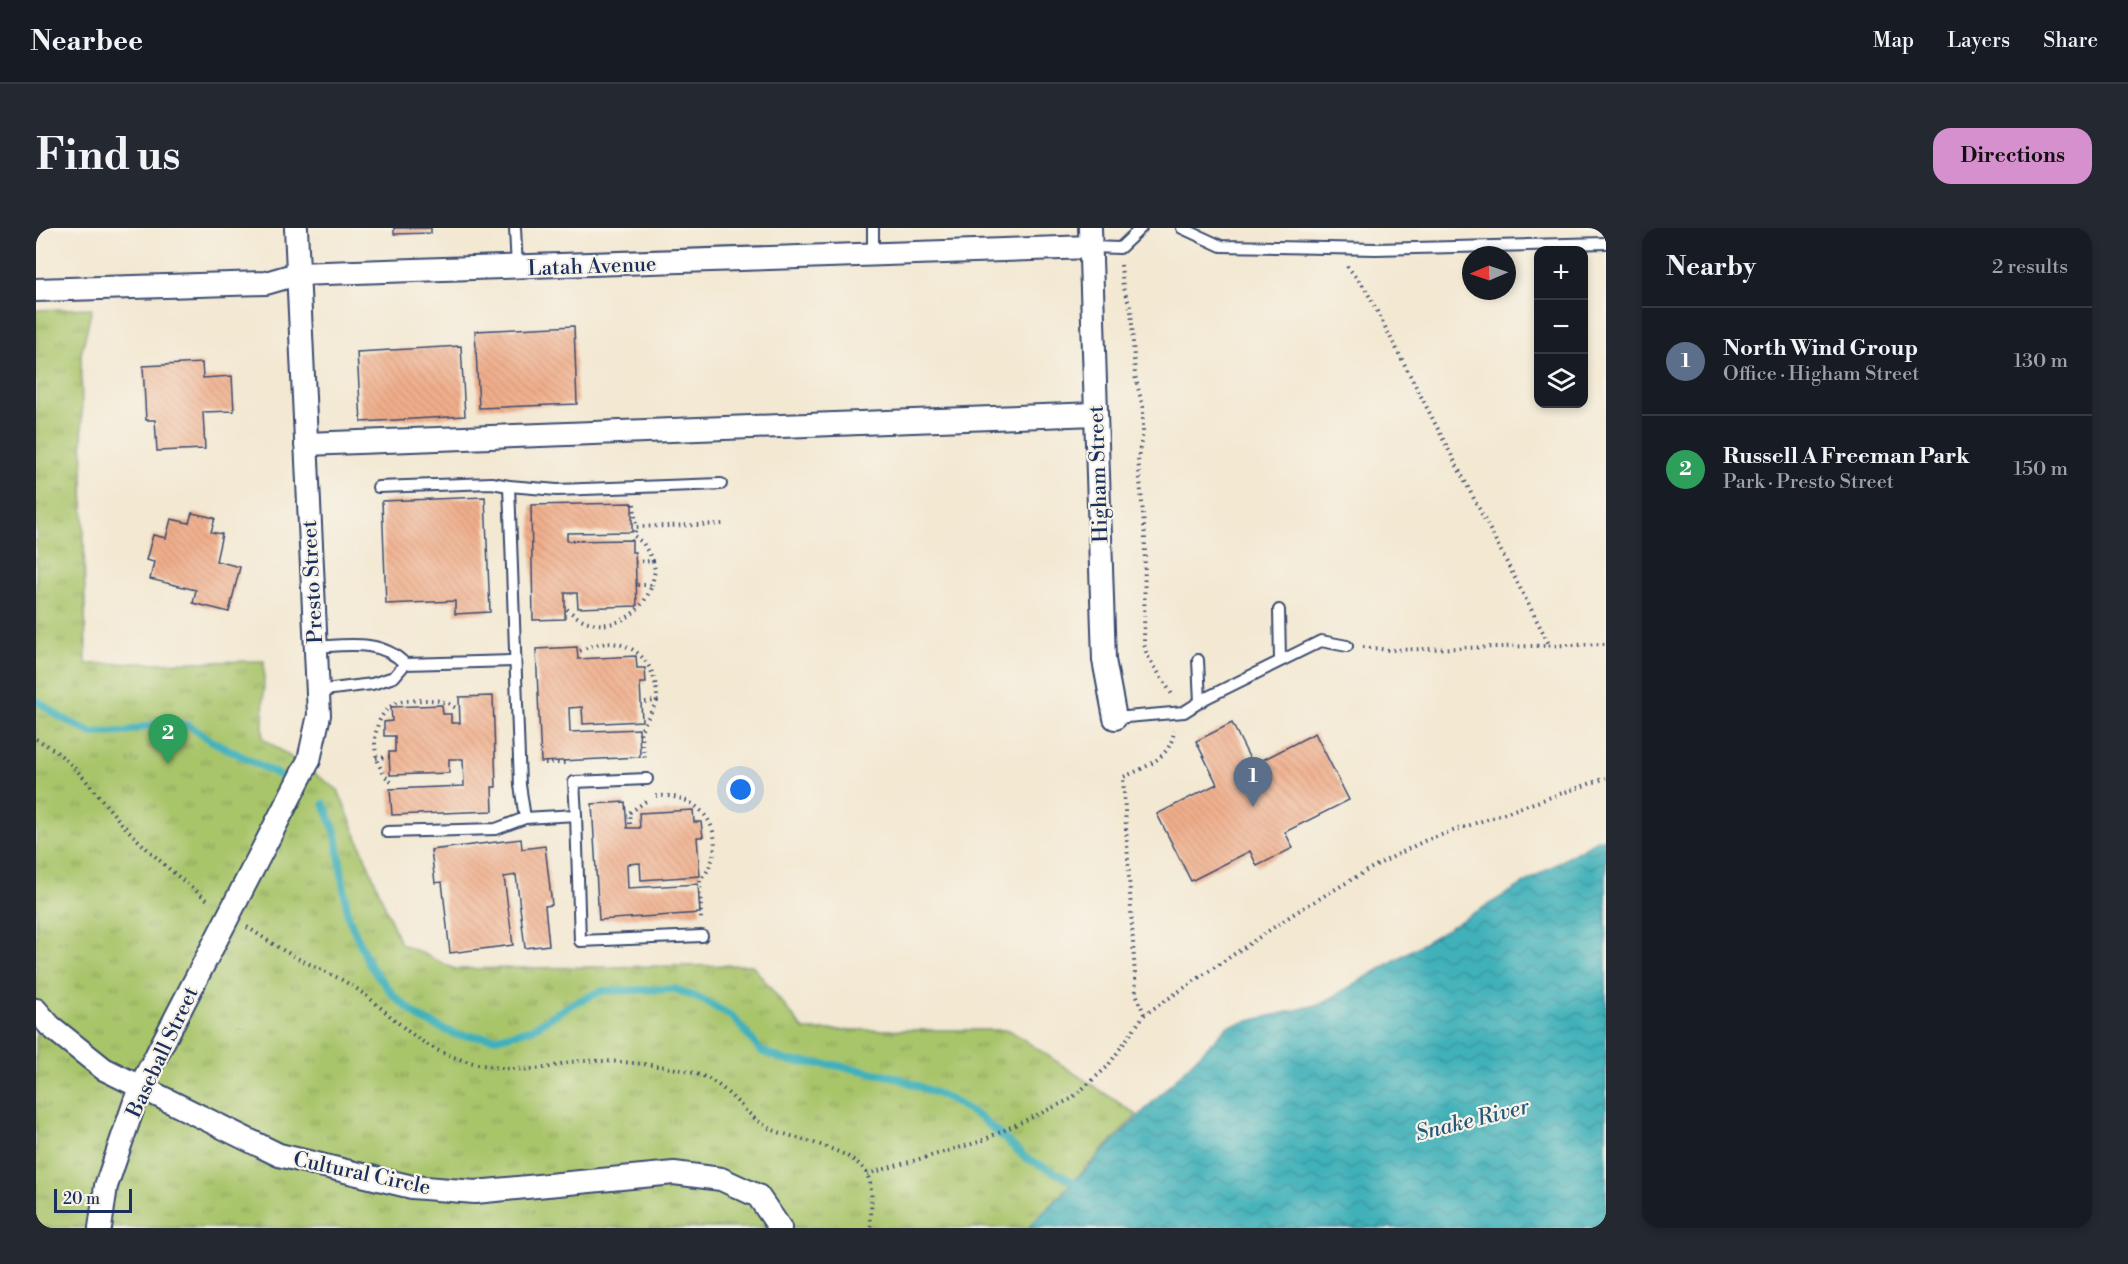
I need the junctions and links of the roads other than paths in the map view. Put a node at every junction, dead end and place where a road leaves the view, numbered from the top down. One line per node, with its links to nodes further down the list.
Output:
1 (296, 228): 10 (street, Presto Street)
2 (515, 228): 9 (lane)
3 (873, 228): 8 (lane)
4 (1141, 228): 6 (lane, Latah Avenue)
5 (1182, 228): 7 (lane)
6 (1091, 238): 8 (street, Latah Avenue); 12 (street, Higham Street)
7 (1606, 243)
8 (873, 255): 9 (street, Latah Avenue)
9 (517, 268): 10 (street, Latah Avenue)
10 (297, 274): 11 (street, Latah Avenue); 13 (street, Presto Street)
11 (36, 290)
12 (1096, 414): 13 (street); 26 (street, Higham Street)
13 (306, 444): 19 (street, Presto Street)
14 (721, 484): 15 (lane)
15 (509, 486): 16 (lane); 22 (lane)
16 (378, 487)
17 (1279, 610): 21 (lane)
18 (1347, 646): 21 (lane)
19 (315, 647): 23 (lane); 24 (street, Presto Street)
20 (1198, 660): 25 (lane)
21 (1280, 660): 25 (lane)
22 (514, 661): 23 (lane); 29 (lane)
23 (405, 664): 24 (lane)
24 (317, 691): 31 (street, Presto Street)
25 (1200, 702): 26 (lane)
26 (1115, 718)
27 (647, 779): 28 (lane)
28 (576, 815): 29 (lane); 32 (lane)
29 (525, 818): 30 (lane)
30 (387, 832)
31 (236, 920): 34 (street, Baseball Street)
32 (702, 936)
33 (36, 1010): 34 (street, Cultural Circle)
34 (140, 1087): 35 (street, Baseball Street); 36 (street, Cultural Circle)
35 (100, 1228)
36 (780, 1228)

